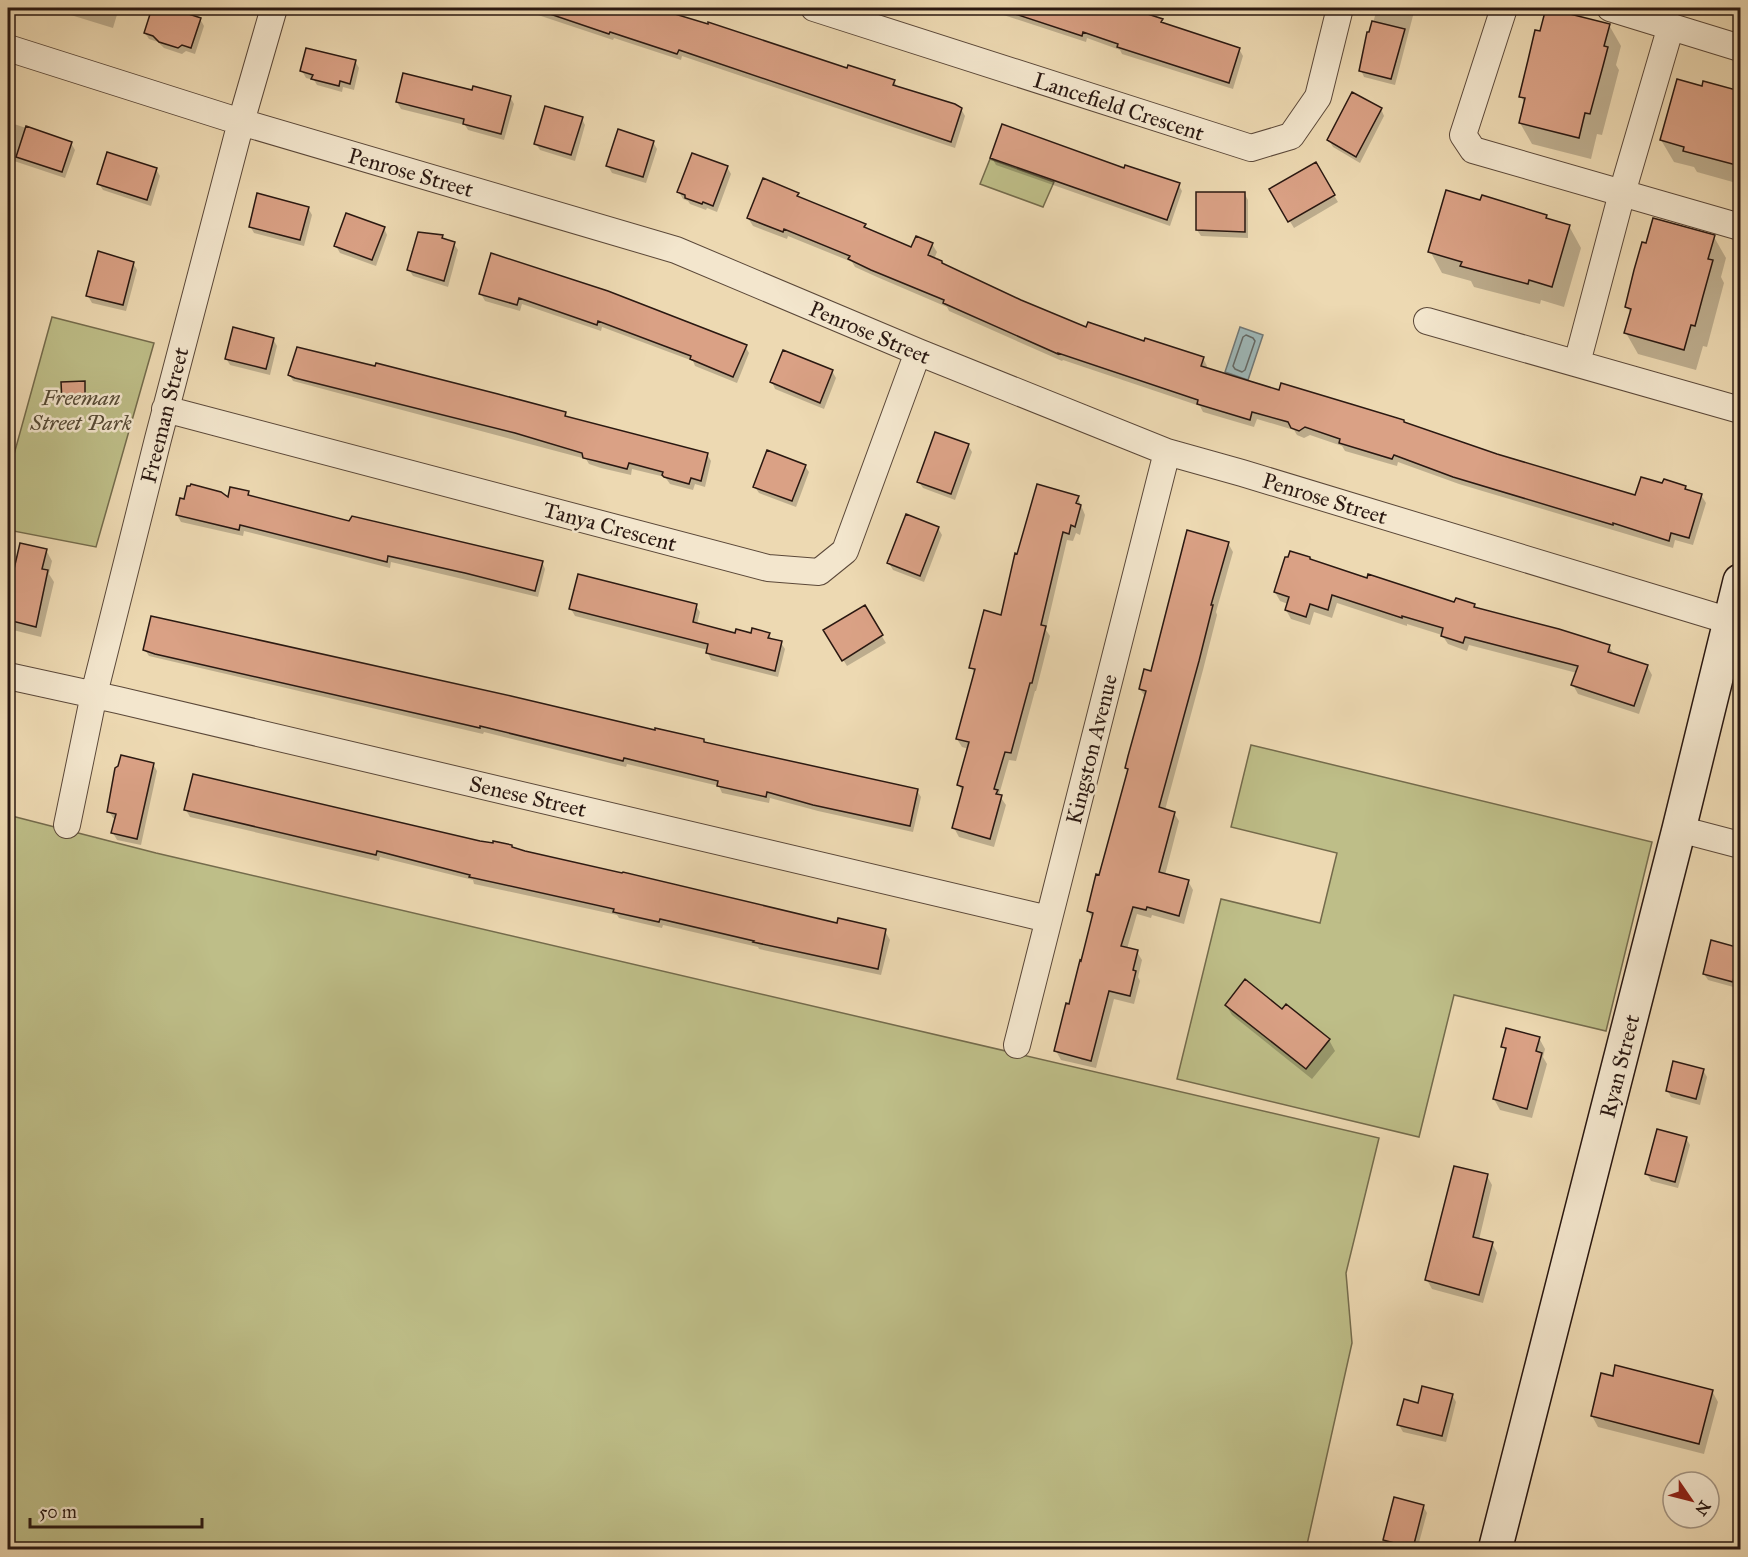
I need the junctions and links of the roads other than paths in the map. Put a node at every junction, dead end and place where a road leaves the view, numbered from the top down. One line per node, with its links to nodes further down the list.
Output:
1 (274, 8): 9 (street, Freeman Street)
2 (814, 8): 3 (street, Lancefield Crescent)
3 (1340, 8)
4 (1504, 8): 10 (street)
5 (1611, 8): 6 (street)
6 (1671, 26): 8 (street); 10 (street)
7 (8, 48): 9 (street, Penrose Street)
8 (1740, 48)
9 (241, 122): 13 (street, Penrose Street); 15 (street, Freeman Street)
10 (1622, 193): 11 (street); 14 (street)
11 (1740, 227)
12 (1426, 321): 14 (street)
13 (918, 352): 15 (street, Tanya Crescent); 17 (street, Penrose Street)
14 (1576, 363): 16 (street)
15 (165, 409): 21 (street, Freeman Street)
16 (1740, 410)
17 (1167, 452): 19 (street, Penrose Street); 25 (street, Kingston Avenue)
18 (1740, 581): 19 (street, Ryan Street)
19 (1730, 621): 23 (street, Ryan Street)
20 (8, 676): 21 (street, Senese Street)
21 (94, 694): 22 (street, Freeman Street); 25 (street, Senese Street)
22 (67, 825)
23 (1679, 829): 24 (street); 27 (street, Ryan Street)
24 (1740, 845)
25 (1048, 919): 26 (street, Kingston Avenue)
26 (1017, 1045)
27 (1494, 1550)

